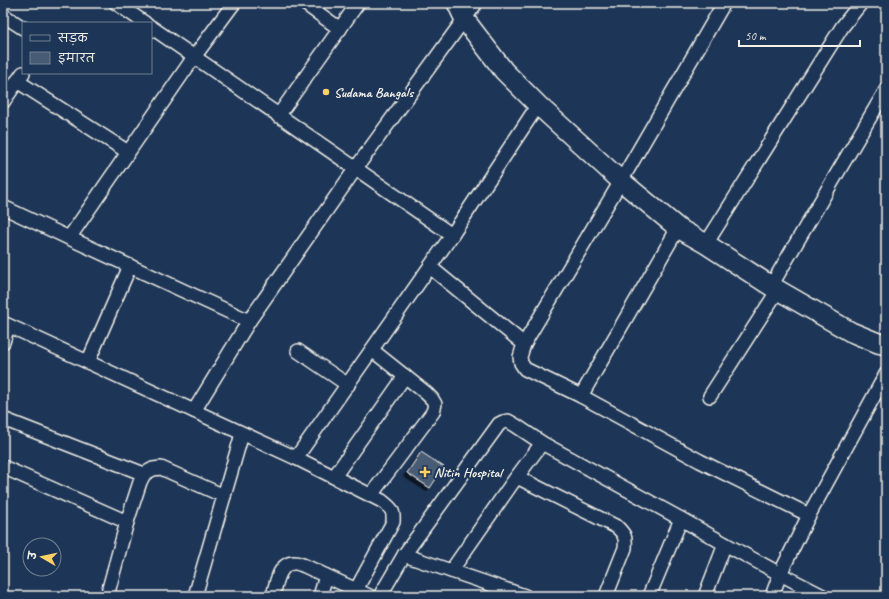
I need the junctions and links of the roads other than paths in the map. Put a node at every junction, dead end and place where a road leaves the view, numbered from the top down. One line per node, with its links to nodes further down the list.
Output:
1 (116, 3): 11 (street)
2 (234, 3): 15 (street)
3 (304, 3): 14 (street)
4 (358, 3): 14 (street)
5 (457, 3): 10 (street)
6 (476, 3): 10 (street)
7 (724, 3): 23 (street)
8 (861, 3): 28 (street)
9 (3, 15): 12 (street)
10 (465, 20): 19 (street); 22 (street)
11 (144, 22)
12 (22, 27)
13 (152, 28): 15 (street)
14 (340, 29): 20 (street)
15 (194, 57): 20 (street); 21 (street)
16 (20, 77): 18 (street); 21 (street)
17 (886, 90): 31 (street)
18 (3, 102)
19 (538, 105): 23 (street); 26 (street)
20 (278, 116): 22 (street)
21 (128, 152): 27 (street)
22 (356, 168): 26 (street); 32 (street)
23 (621, 181): 25 (street); 35 (street)
24 (3, 207): 27 (street)
25 (678, 228): 28 (street); 43 (street)
26 (452, 236): 30 (street)
27 (69, 238): 29 (street)
28 (706, 244): 31 (street)
29 (130, 266): 32 (street); 39 (street)
30 (430, 267): 35 (street); 37 (street)
31 (774, 288): 36 (street); 44 (street)
32 (249, 321): 45 (street)
33 (6, 324): 34 (street); 39 (street)
34 (3, 342)
35 (524, 344): 43 (street)
36 (886, 344)
37 (372, 350): 41 (street); 42 (street)
38 (298, 351): 42 (street)
39 (88, 362): 45 (street)
40 (886, 374): 56 (street)
41 (405, 376): 52 (street); 54 (street)
42 (348, 385): 49 (street)
43 (581, 396): 56 (street)
44 (710, 396)
45 (194, 411): 47 (street)
46 (3, 419): 51 (street)
47 (242, 434): 49 (street); 55 (street)
48 (542, 443): 53 (street); 57 (street); 60 (street)
49 (296, 458): 52 (street)
50 (3, 467): 58 (street)
51 (144, 474): 55 (street); 58 (street)
52 (334, 477): 54 (street)
53 (517, 477): 61 (street); 72 (street)
54 (371, 495): 64 (street)
55 (224, 496): 66 (street)
56 (808, 515): 62 (street)
57 (681, 519): 59 (street); 73 (street)
58 (127, 522): 65 (street)
59 (724, 544): 62 (street); 74 (street)
60 (404, 555): 61 (street); 70 (street)
61 (451, 572): 71 (street)
62 (780, 574): 75 (street); 76 (street)
63 (326, 576): 64 (street); 67 (street); 68 (street)
64 (356, 590): 69 (street)
65 (107, 596)
66 (195, 596)
67 (273, 596)
68 (320, 596)
69 (369, 596)
70 (380, 596)
71 (525, 596)
72 (606, 596)
73 (649, 596)
74 (705, 596)
75 (772, 596)
76 (823, 596)

